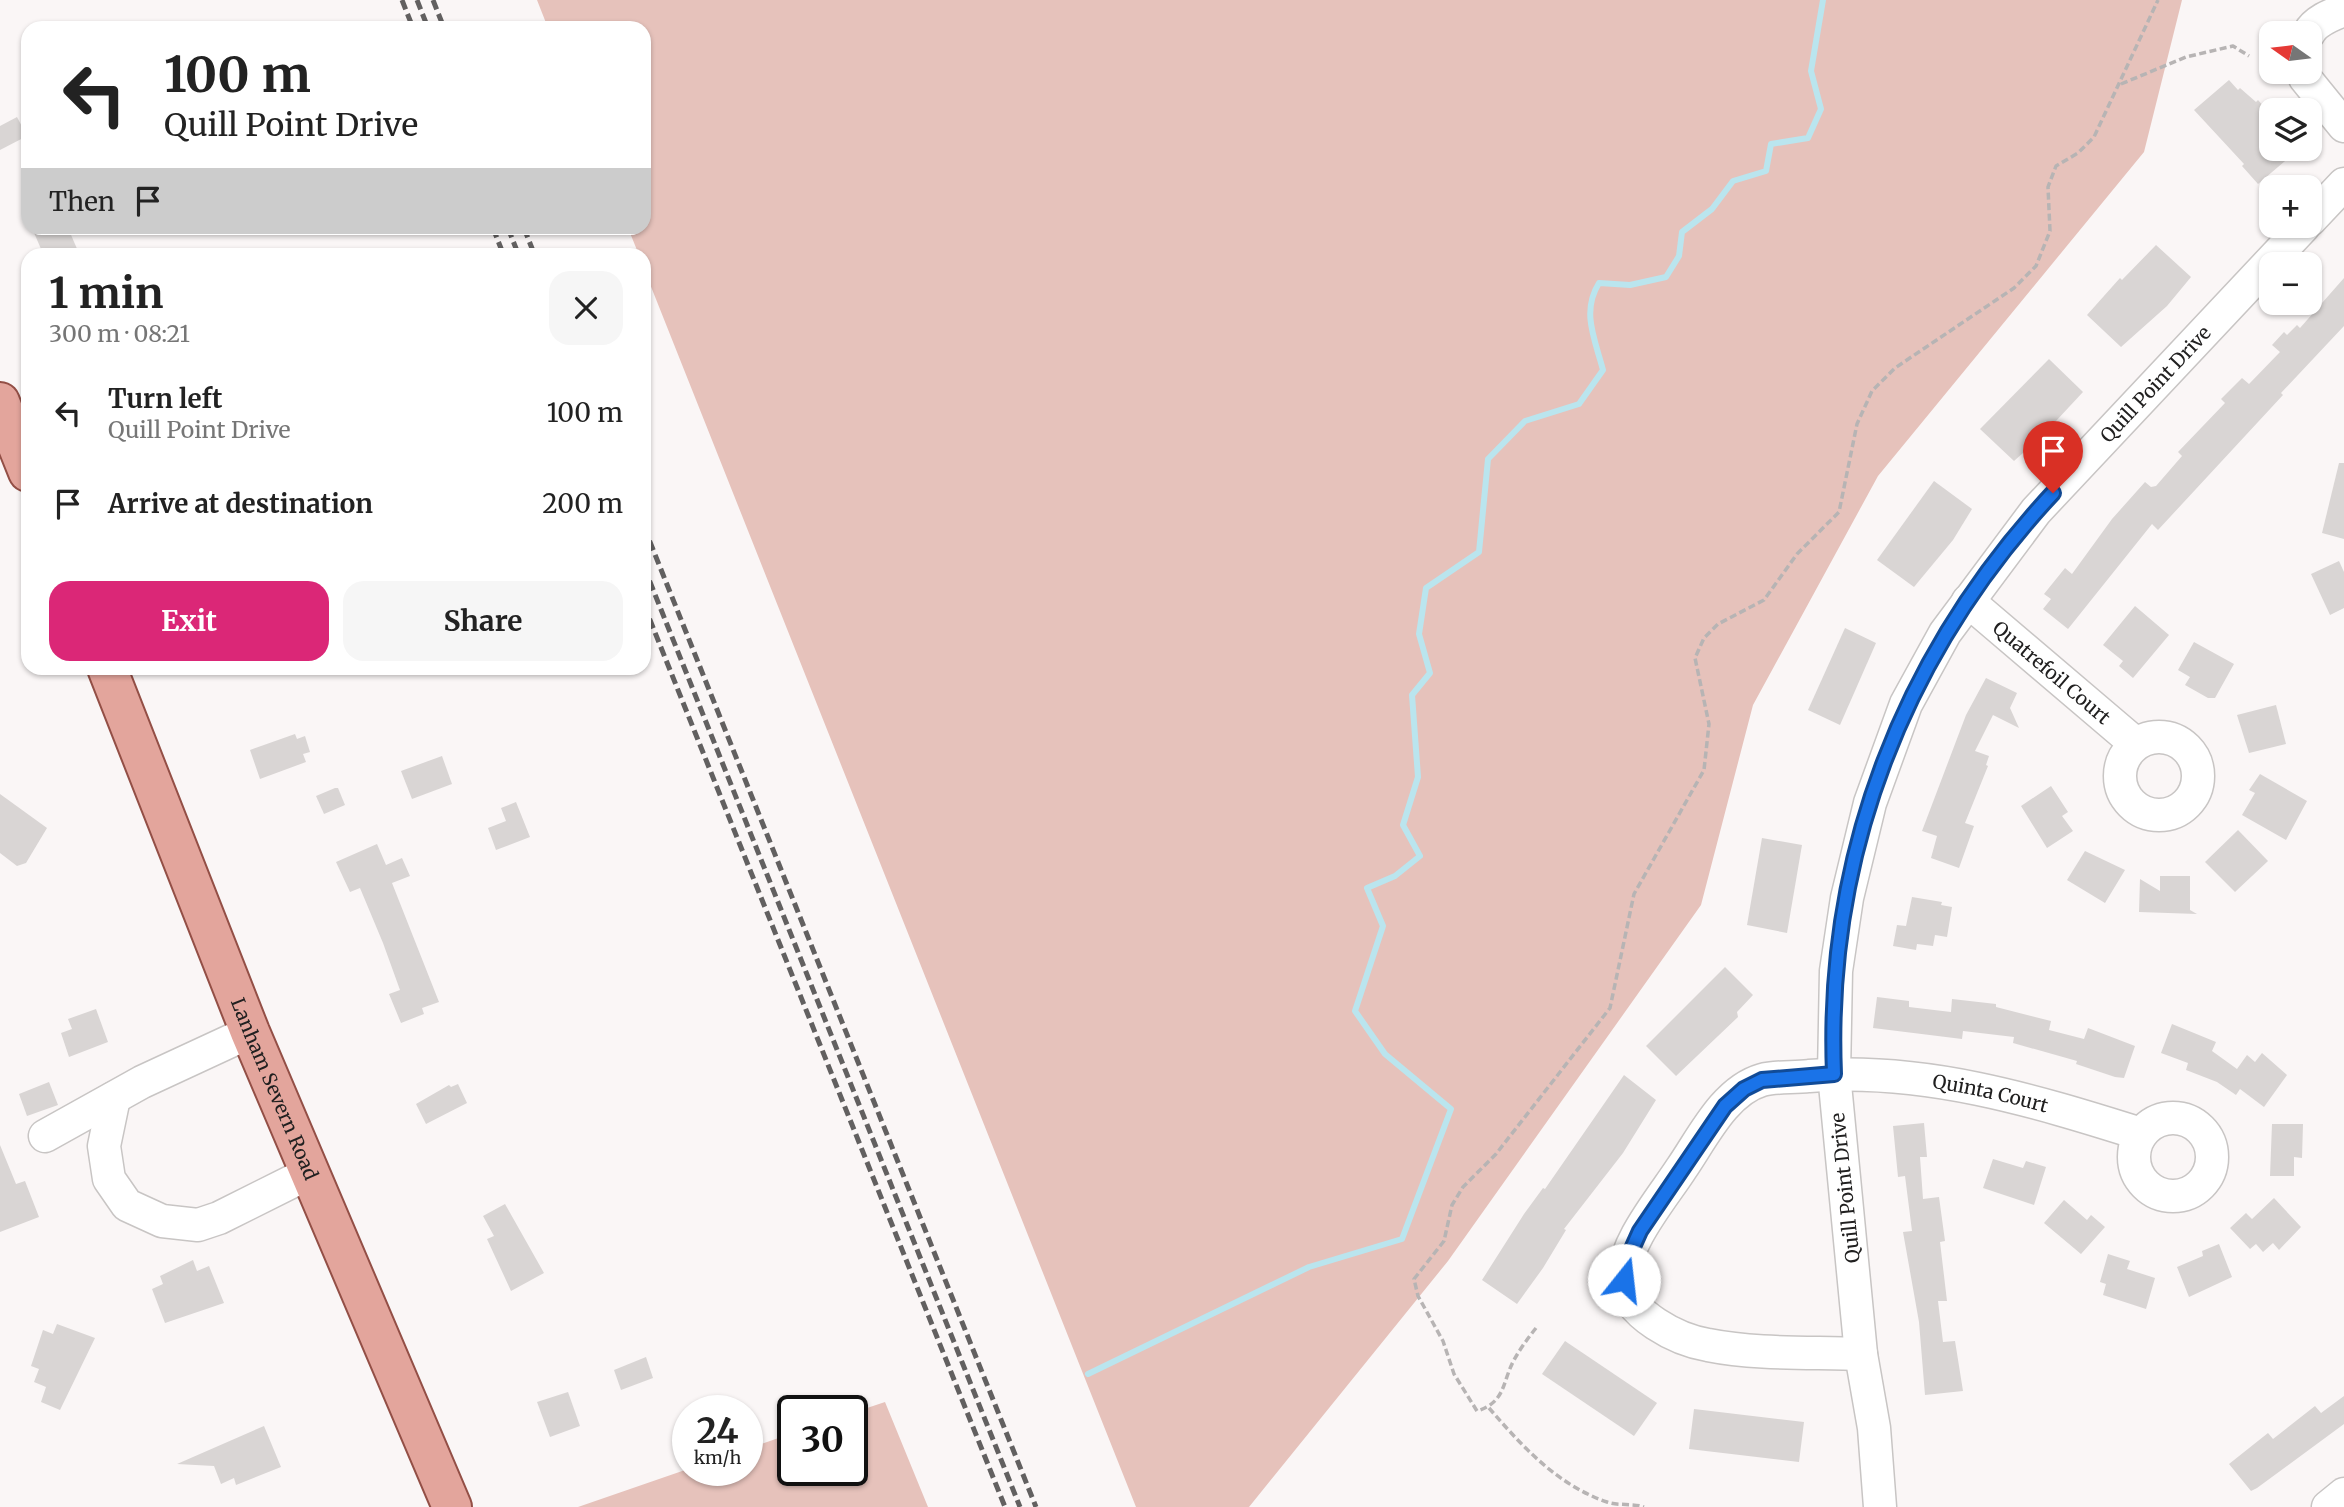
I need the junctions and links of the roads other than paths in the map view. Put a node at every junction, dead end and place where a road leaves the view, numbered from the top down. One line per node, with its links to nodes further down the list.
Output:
1 (2344, 10): 2 (street)
2 (2322, 21)
3 (2310, 84): 4 (street)
4 (2344, 126)
5 (2344, 184): 6 (street)
6 (2322, 207)
7 (2293, 238): 10 (street, Quill Point Drive)
8 (0, 402): 9 (main road)
9 (21, 454)
10 (1968, 601): 12 (street, Quatrefoil Court); 14 (street, Quill Point Drive)
11 (110, 675): 13 (main road, Lanham Severn Road)
12 (2136, 744)
13 (250, 1032): 15 (street); 18 (main road, Lanham Severn Road)
14 (1834, 1074): 16 (street, Quinta Court); 19 (street, Quill Point Drive); 19 (street, Quinta Court)
15 (114, 1098): 17 (street); 18 (street)
16 (2141, 1134)
17 (45, 1136)
18 (311, 1172): 21 (main road, Lanham Severn Road)
19 (1861, 1354): 22 (street, Quill Point Drive)
20 (2344, 1494): 23 (street)
21 (452, 1507)
22 (1880, 1507)
23 (2328, 1507)

